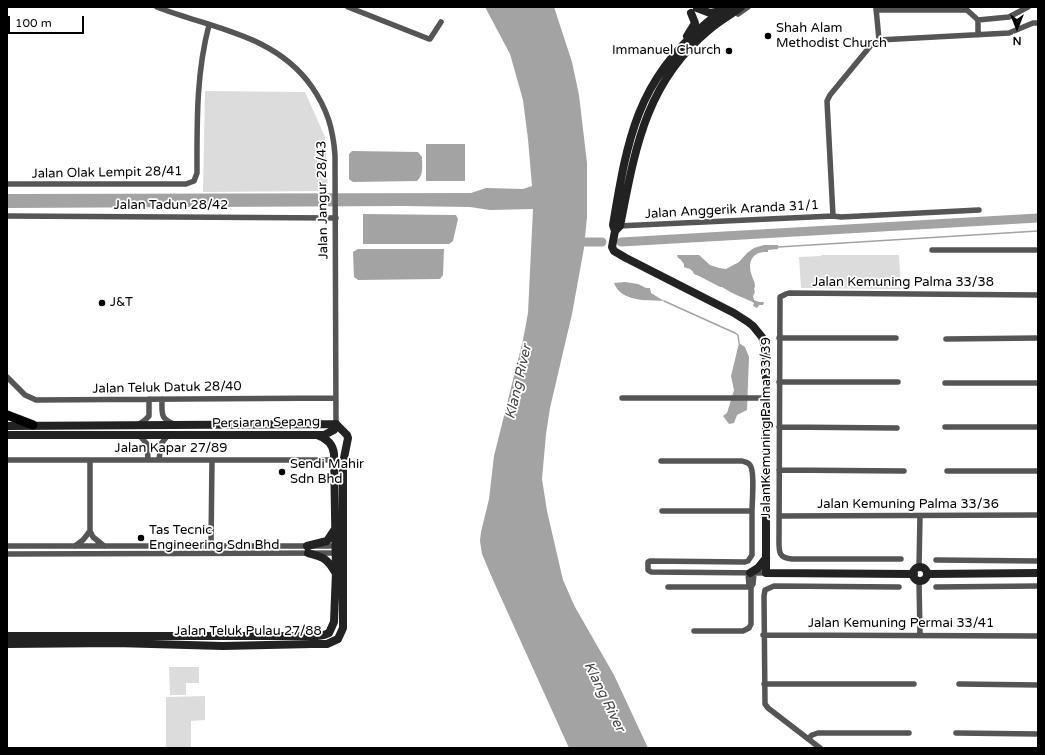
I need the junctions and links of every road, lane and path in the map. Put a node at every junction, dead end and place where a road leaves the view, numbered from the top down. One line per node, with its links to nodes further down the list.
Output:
1 (157, 7): 13 (street, Jalan Jangur 28/43)
2 (348, 7): 11 (street)
3 (741, 7): 9 (street)
4 (748, 7): 9 (street)
5 (1028, 7): 10 (street)
6 (692, 9): 7 (street); 14 (street); 17 (street)
7 (726, 9): 14 (street)
8 (876, 9): 10 (street); 16 (street)
9 (724, 20): 14 (street)
10 (978, 20): 15 (street)
11 (441, 22)
12 (1038, 22): 15 (street)
13 (209, 25): 18 (street, Jalan Olak Lempit 28/41); 20 (street, Jalan Jangur 28/43)
14 (708, 26): 17 (street); 23 (street)
15 (978, 35): 16 (street)
16 (879, 40): 22 (street, Jalan Anggerik Aranda 31/1)
17 (680, 47): 23 (street)
18 (7, 184)
19 (980, 210): 22 (street)
20 (336, 214): 21 (street, Jalan Tadun 28/42); 37 (street, Jalan Jangur 28/43)
21 (7, 216)
22 (833, 216): 23 (street, Jalan Anggerik Aranda 31/1)
23 (616, 227): 39 (street, Jalan Kemuning Palma 33/39)
24 (932, 250): 25 (street)
25 (1038, 250)
26 (1038, 295): 27 (street, Jalan Kemuning Palma 33/38)
27 (779, 307): 28 (street, Jalan Kemuning Palma 33/39)
28 (779, 338): 29 (street); 33 (street, Jalan Kemuning Palma 33/39)
29 (896, 338)
30 (1038, 338): 31 (street)
31 (946, 339)
32 (7, 377): 40 (street, Jalan Teluk Datuk 28/40)
33 (779, 382): 34 (street); 49 (street, Jalan Kemuning Palma 33/39)
34 (898, 382)
35 (1038, 382): 36 (street)
36 (945, 383)
37 (335, 398): 41 (street, Jalan Teluk Datuk 28/40); 43 (street, Jalan Jangur 28/43)
38 (622, 398): 39 (street)
39 (766, 398): 83 (street, Jalan Kemuning Palma 33/39)
40 (149, 399): 41 (street, Jalan Teluk Datuk 28/40); 45 (street)
41 (162, 399): 46 (street)
42 (7, 415): 44 (main road)
43 (336, 424): 47 (street, Persiaran Sepang); 57 (street, Persiaran Sepang); 80 (street, Jalan Teluk Pulau 27/88)
44 (33, 425): 45 (street, Persiaran Sepang); 48 (street, Persiaran Sepang)
45 (138, 425): 46 (street, Persiaran Sepang)
46 (176, 425): 47 (street, Persiaran Sepang)
47 (267, 425): 56 (street)
48 (7, 426)
49 (779, 427): 52 (street); 65 (street, Jalan Kemuning Palma 33/39)
50 (945, 427): 51 (street)
51 (1038, 427)
52 (897, 428)
53 (7, 435): 54 (street, Persiaran Sepang)
54 (139, 435): 55 (street, Persiaran Sepang); 60 (street)
55 (168, 435): 56 (street, Persiaran Sepang); 61 (street)
56 (268, 435): 57 (street, Persiaran Sepang)
57 (317, 435): 63 (street, Jalan Teluk Pulau 27/88)
58 (7, 460): 59 (street, Jalan Kapar 27/89)
59 (90, 460): 60 (street, Jalan Kapar 27/89); 75 (street)
60 (148, 460): 61 (street, Jalan Kapar 27/89)
61 (160, 460): 62 (street, Jalan Kapar 27/89)
62 (212, 460): 63 (street, Jalan Kapar 27/89); 79 (street)
63 (334, 460): 74 (street, Jalan Teluk Pulau 27/88)
64 (661, 461): 70 (street)
65 (779, 470): 66 (street); 72 (street, Jalan Kemuning Palma 33/39)
66 (904, 471)
67 (947, 471): 68 (street)
68 (1038, 472)
69 (662, 511): 70 (street)
70 (751, 511): 86 (street)
71 (1038, 515): 73 (street, Jalan Kemuning Palma 33/36)
72 (779, 516): 73 (street, Jalan Kemuning Palma 33/36); 84 (street, Jalan Kemuning Palma 33/39)
73 (920, 516): 88 (street)
74 (335, 529): 80 (street, Jalan Teluk Pulau 27/88); 81 (street)
75 (90, 531): 77 (street); 78 (street)
76 (7, 546): 77 (street)
77 (75, 546): 78 (street)
78 (104, 546): 79 (street)
79 (211, 546): 81 (street)
80 (339, 549): 81 (street); 89 (street, Jalan Teluk Pulau 27/88); 106 (street, Jalan Teluk Pulau 27/88)
81 (308, 550): 82 (street); 89 (street)
82 (7, 554)
83 (766, 558): 91 (street); 92 (street, Jalan Kemuning Palma 33/39)
84 (901, 559)
85 (936, 560): 87 (street)
86 (660, 561): 90 (street); 90 (street)
87 (1038, 561)
88 (916, 571): 92 (street); 94 (street); 95 (street)
89 (336, 572): 104 (street, Jalan Teluk Pulau 27/88)
90 (660, 572): 91 (street)
91 (751, 573): 92 (street); 98 (street)
92 (766, 573)
93 (1038, 573): 94 (street)
94 (927, 574): 95 (street)
95 (920, 581): 103 (street)
96 (1038, 586): 100 (street)
97 (668, 587): 98 (street)
98 (751, 587): 101 (street)
99 (899, 587): 102 (street)
100 (936, 587)
101 (694, 631)
102 (763, 635): 103 (street, Jalan Kemuning Permai 33/41); 107 (street)
103 (920, 635): 105 (street, Jalan Kemuning Permai 33/41)
104 (7, 636)
105 (1038, 636)
106 (7, 644)
107 (764, 684): 108 (street); 114 (street)
108 (914, 684)
109 (959, 684): 110 (street)
110 (1038, 685)
111 (909, 733): 114 (street)
112 (956, 734): 113 (street)
113 (1038, 734)
114 (808, 739): 115 (street)
115 (820, 748)

